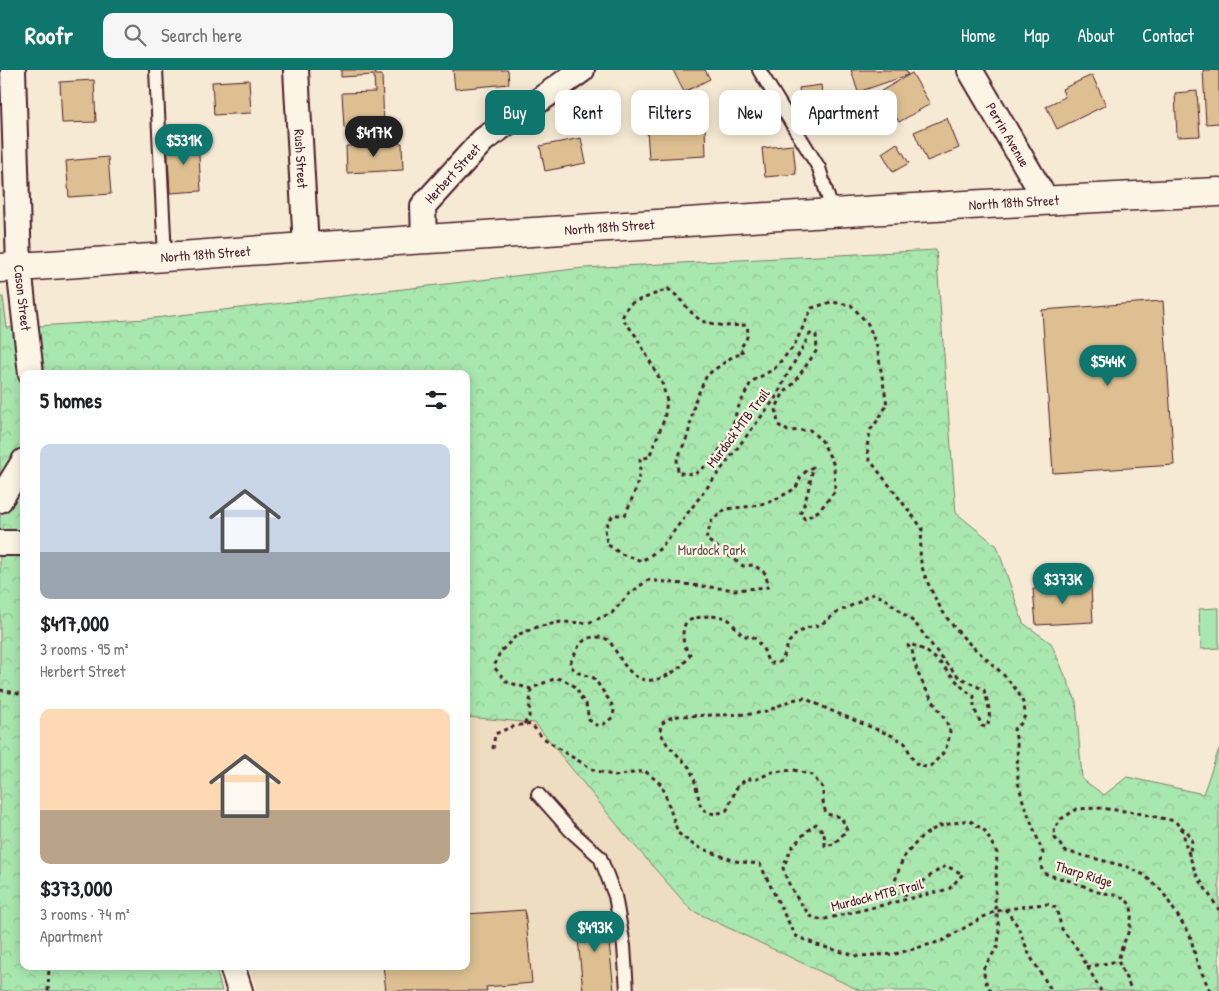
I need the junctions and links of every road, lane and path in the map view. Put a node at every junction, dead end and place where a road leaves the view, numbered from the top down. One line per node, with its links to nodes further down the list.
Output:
1 (13, 70): 13 (street, Cason Street)
2 (156, 70): 12 (lane)
3 (296, 70): 11 (street, Rush Street)
4 (582, 70): 10 (street, Herbert Street)
5 (759, 70): 9 (lane)
6 (970, 70): 8 (street, Perrin Avenue)
7 (1219, 192): 8 (main road, North 18th Street)
8 (1046, 200): 9 (main road, North 18th Street)
9 (833, 213): 10 (main road, North 18th Street)
10 (424, 240): 11 (main road, North 18th Street)
11 (306, 247): 12 (main road, North 18th Street)
12 (165, 257): 13 (main road, North 18th Street)
13 (10, 268): 14 (street, Cason Street)
14 (30, 370)
15 (20, 468): 16 (street)
16 (0, 500)
17 (0, 543): 18 (street)
18 (20, 543)
19 (531, 689): 22 (path); 26 (path, Murdock MTB Trail); 30 (path, Murdock MTB Trail)
20 (0, 690): 21 (path)
21 (20, 694)
22 (524, 724): 23 (path); 30 (path)
23 (493, 749)
24 (538, 794): 37 (lane)
25 (1175, 822): 27 (path); 27 (path); 42 (path)
26 (1043, 852): 31 (path, Tharp Ridge)
27 (1189, 857): 29 (path)
28 (1006, 909): 30 (path); 32 (path); 39 (path)
29 (1219, 910)
30 (997, 911): 38 (path, Murdock MTB Trail)
31 (1118, 961): 32 (path); 41 (path)
32 (1087, 967): 40 (path)
33 (49, 970): 35 (path)
34 (233, 970): 36 (street)
35 (48, 991)
36 (240, 991)
37 (627, 991)
38 (991, 991)
39 (1052, 991)
40 (1101, 991)
41 (1132, 991)
42 (1210, 991)

